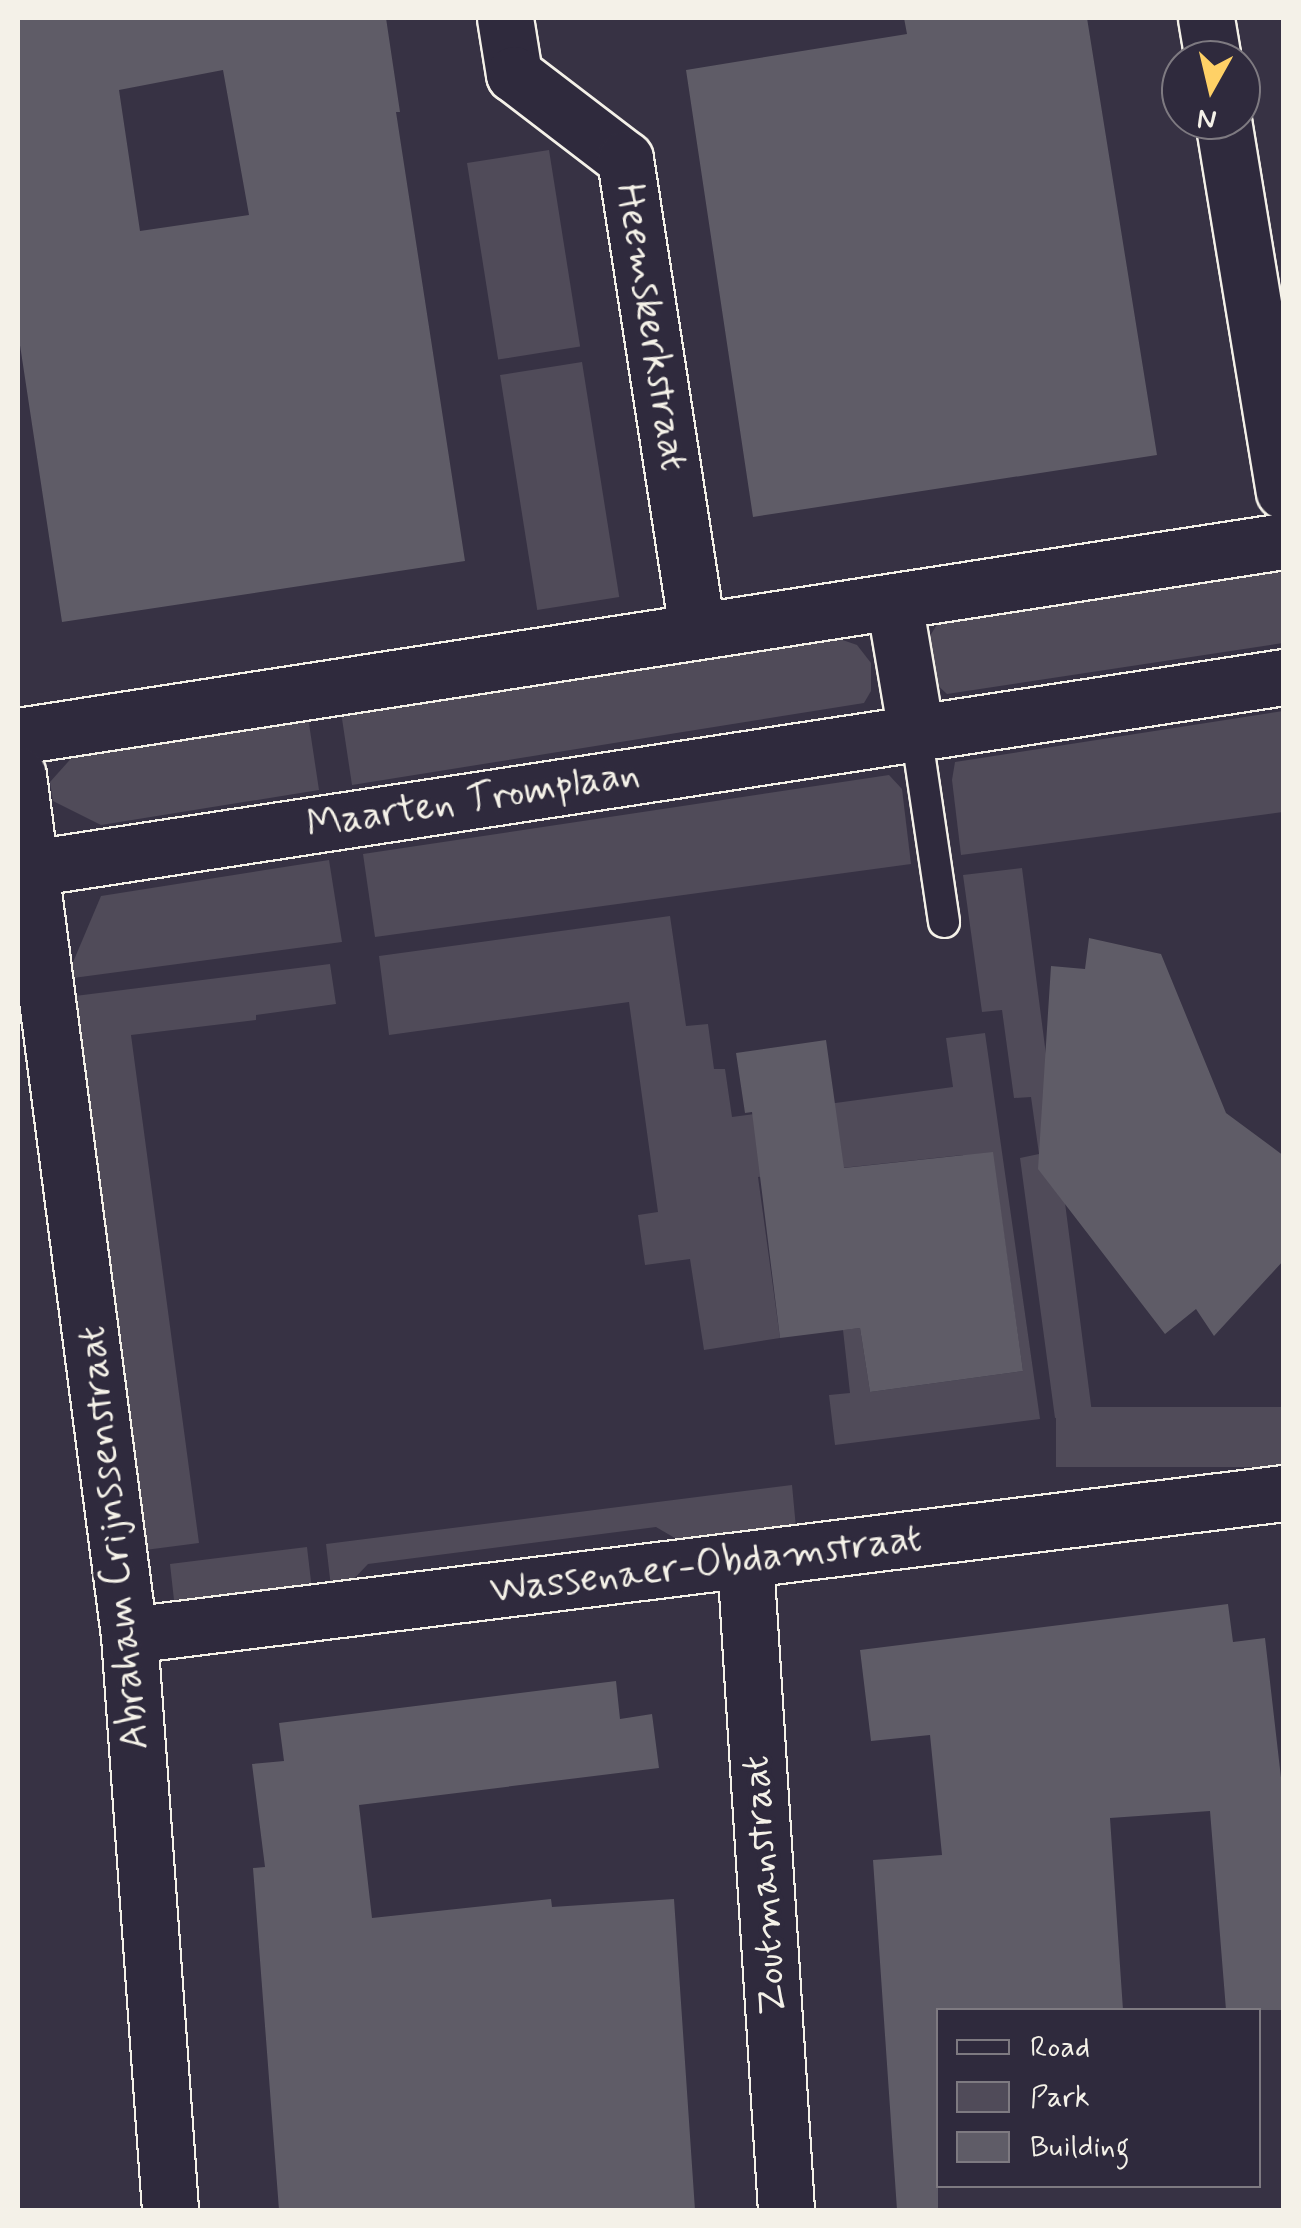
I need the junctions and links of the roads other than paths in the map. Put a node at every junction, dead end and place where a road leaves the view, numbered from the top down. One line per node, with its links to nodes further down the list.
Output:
1 (505, 18): 6 (street, Heemskerkstraat)
2 (1226, 140): 3 (street)
3 (1284, 490)
4 (1284, 541): 5 (street)
5 (894, 602): 6 (street); 8 (street)
6 (697, 631): 9 (street)
7 (1284, 676): 8 (street, Maarten Tromplaan)
8 (916, 732): 11 (street, Maarten Tromplaan); 12 (lane)
9 (18, 736)
10 (18, 775): 11 (street)
11 (24, 869): 15 (street, Abraham Crijnssenstraat)
12 (944, 922)
13 (1284, 1493): 14 (street, Wassenaer-Obdamstraat)
14 (745, 1560): 15 (street, Wassenaer-Obdamstraat); 17 (street, Zoutmanstraat)
15 (129, 1636): 16 (street, Abraham Crijnssenstraat)
16 (170, 2210)
17 (786, 2210)

